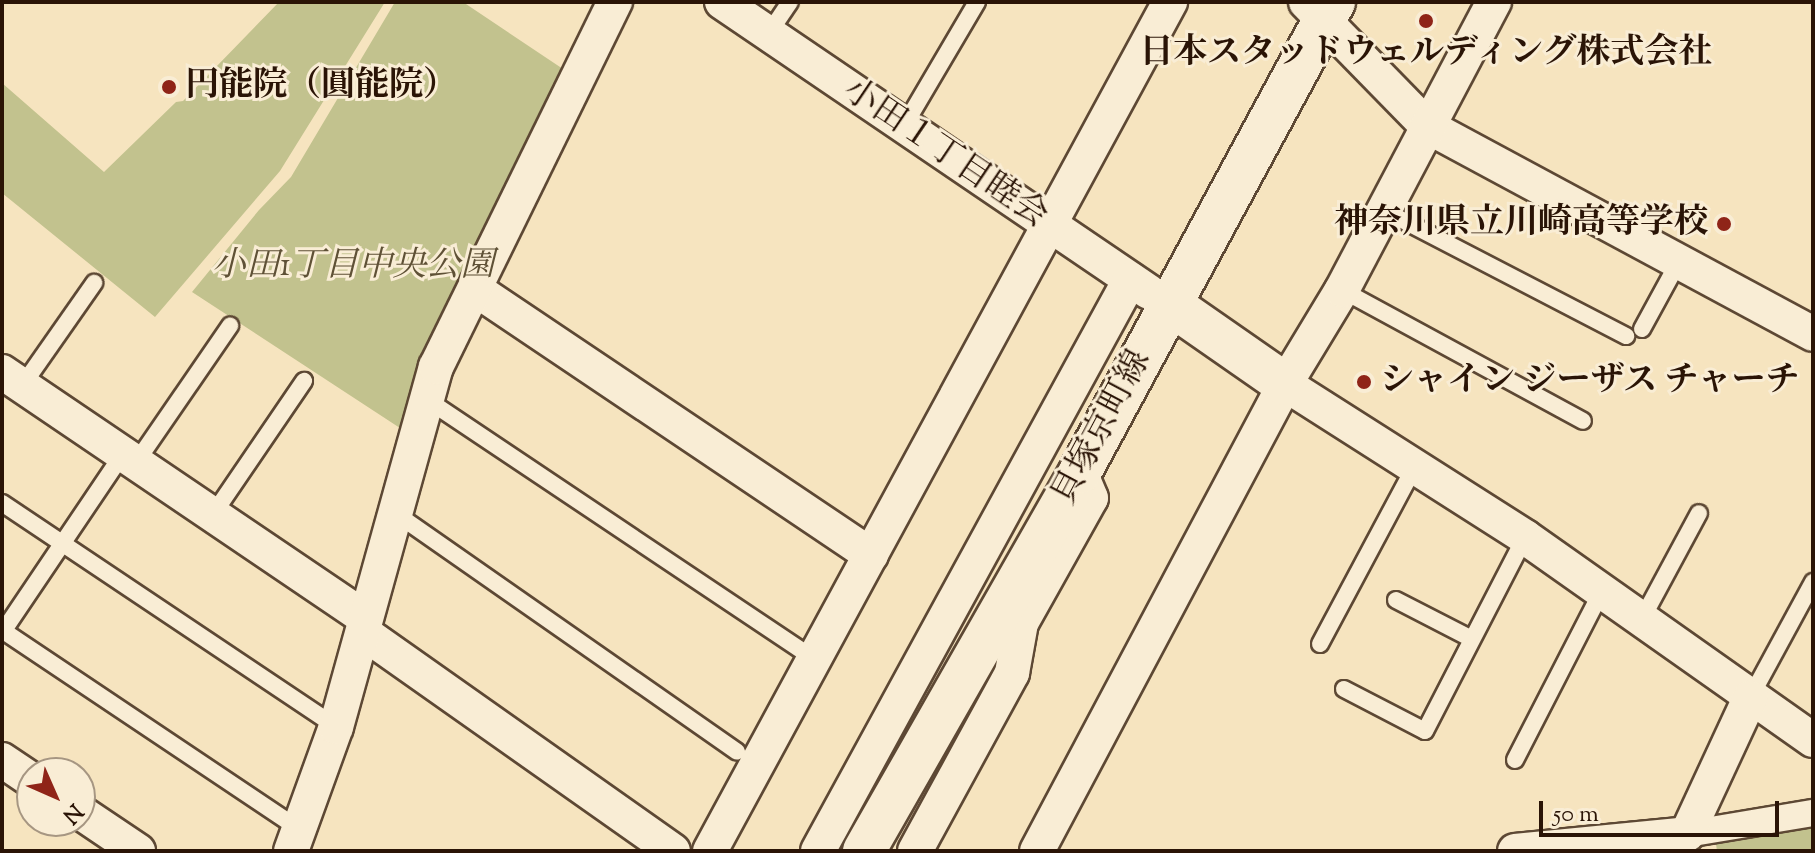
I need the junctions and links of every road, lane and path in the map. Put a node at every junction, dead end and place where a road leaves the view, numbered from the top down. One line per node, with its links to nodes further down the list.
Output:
1 (615, 2): 16 (street)
2 (722, 2): 8 (street, 小田１丁目睦会)
3 (790, 2): 8 (lane)
4 (977, 2): 9 (lane)
5 (1170, 2): 12 (street)
6 (1494, 2): 10 (street)
7 (1321, 9): 10 (street); 18 (street, 貝塚京町線)
8 (769, 33): 9 (street, 小田１丁目睦会)
9 (904, 126): 12 (street, 小田１丁目睦会)
10 (1427, 126): 11 (street); 13 (street)
11 (1383, 210): 17 (street); 22 (lane)
12 (1048, 224): 14 (street, 小田１丁目睦会); 37 (street)
13 (1679, 261): 20 (lane); 21 (street)
14 (1130, 280): 18 (street, 小田１丁目睦会); 60 (street)
15 (94, 283): 23 (lane)
16 (475, 289): 26 (street); 37 (street)
17 (1342, 290): 25 (street); 27 (lane)
18 (1170, 304): 25 (street); 30 (street, 貝塚京町線)
19 (230, 326): 28 (lane)
20 (1642, 329)
21 (1813, 334)
22 (1626, 336)
23 (12, 379): 28 (street)
24 (304, 381): 32 (lane)
25 (1285, 384): 29 (street); 63 (street)
26 (426, 399): 33 (street); 46 (lane)
27 (1583, 421)
28 (129, 459): 32 (street); 36 (lane)
29 (1415, 466): 35 (street); 45 (lane)
30 (1080, 472): 61 (street, 貝塚京町線); 62 (street)
31 (2, 503): 36 (lane)
32 (214, 513): 42 (street)
33 (395, 513): 42 (street); 51 (lane)
34 (1699, 513): 41 (lane)
35 (1525, 537): 39 (street); 44 (lane)
36 (62, 542): 43 (lane); 49 (lane)
37 (871, 555): 46 (street)
38 (1811, 588): 48 (lane)
39 (1602, 591): 41 (street); 52 (lane)
40 (1396, 600): 44 (lane)
41 (1642, 619): 48 (street)
42 (364, 626): 49 (street); 58 (street)
43 (3, 631): 56 (lane)
44 (1472, 639): 47 (lane)
45 (1320, 644)
46 (815, 659): 51 (street)
47 (1344, 689)
48 (1750, 698): 50 (street); 55 (street)
49 (336, 727): 56 (street)
50 (1813, 740)
51 (748, 759): 59 (street)
52 (1515, 760)
53 (1813, 813): 55 (street)
54 (96, 823): 57 (street)
55 (1687, 834): 64 (street)
56 (294, 840)
57 (138, 851)
58 (673, 851)
59 (710, 851)
60 (818, 851)
61 (864, 851)
62 (915, 851)
63 (1037, 851)
64 (1515, 851)

